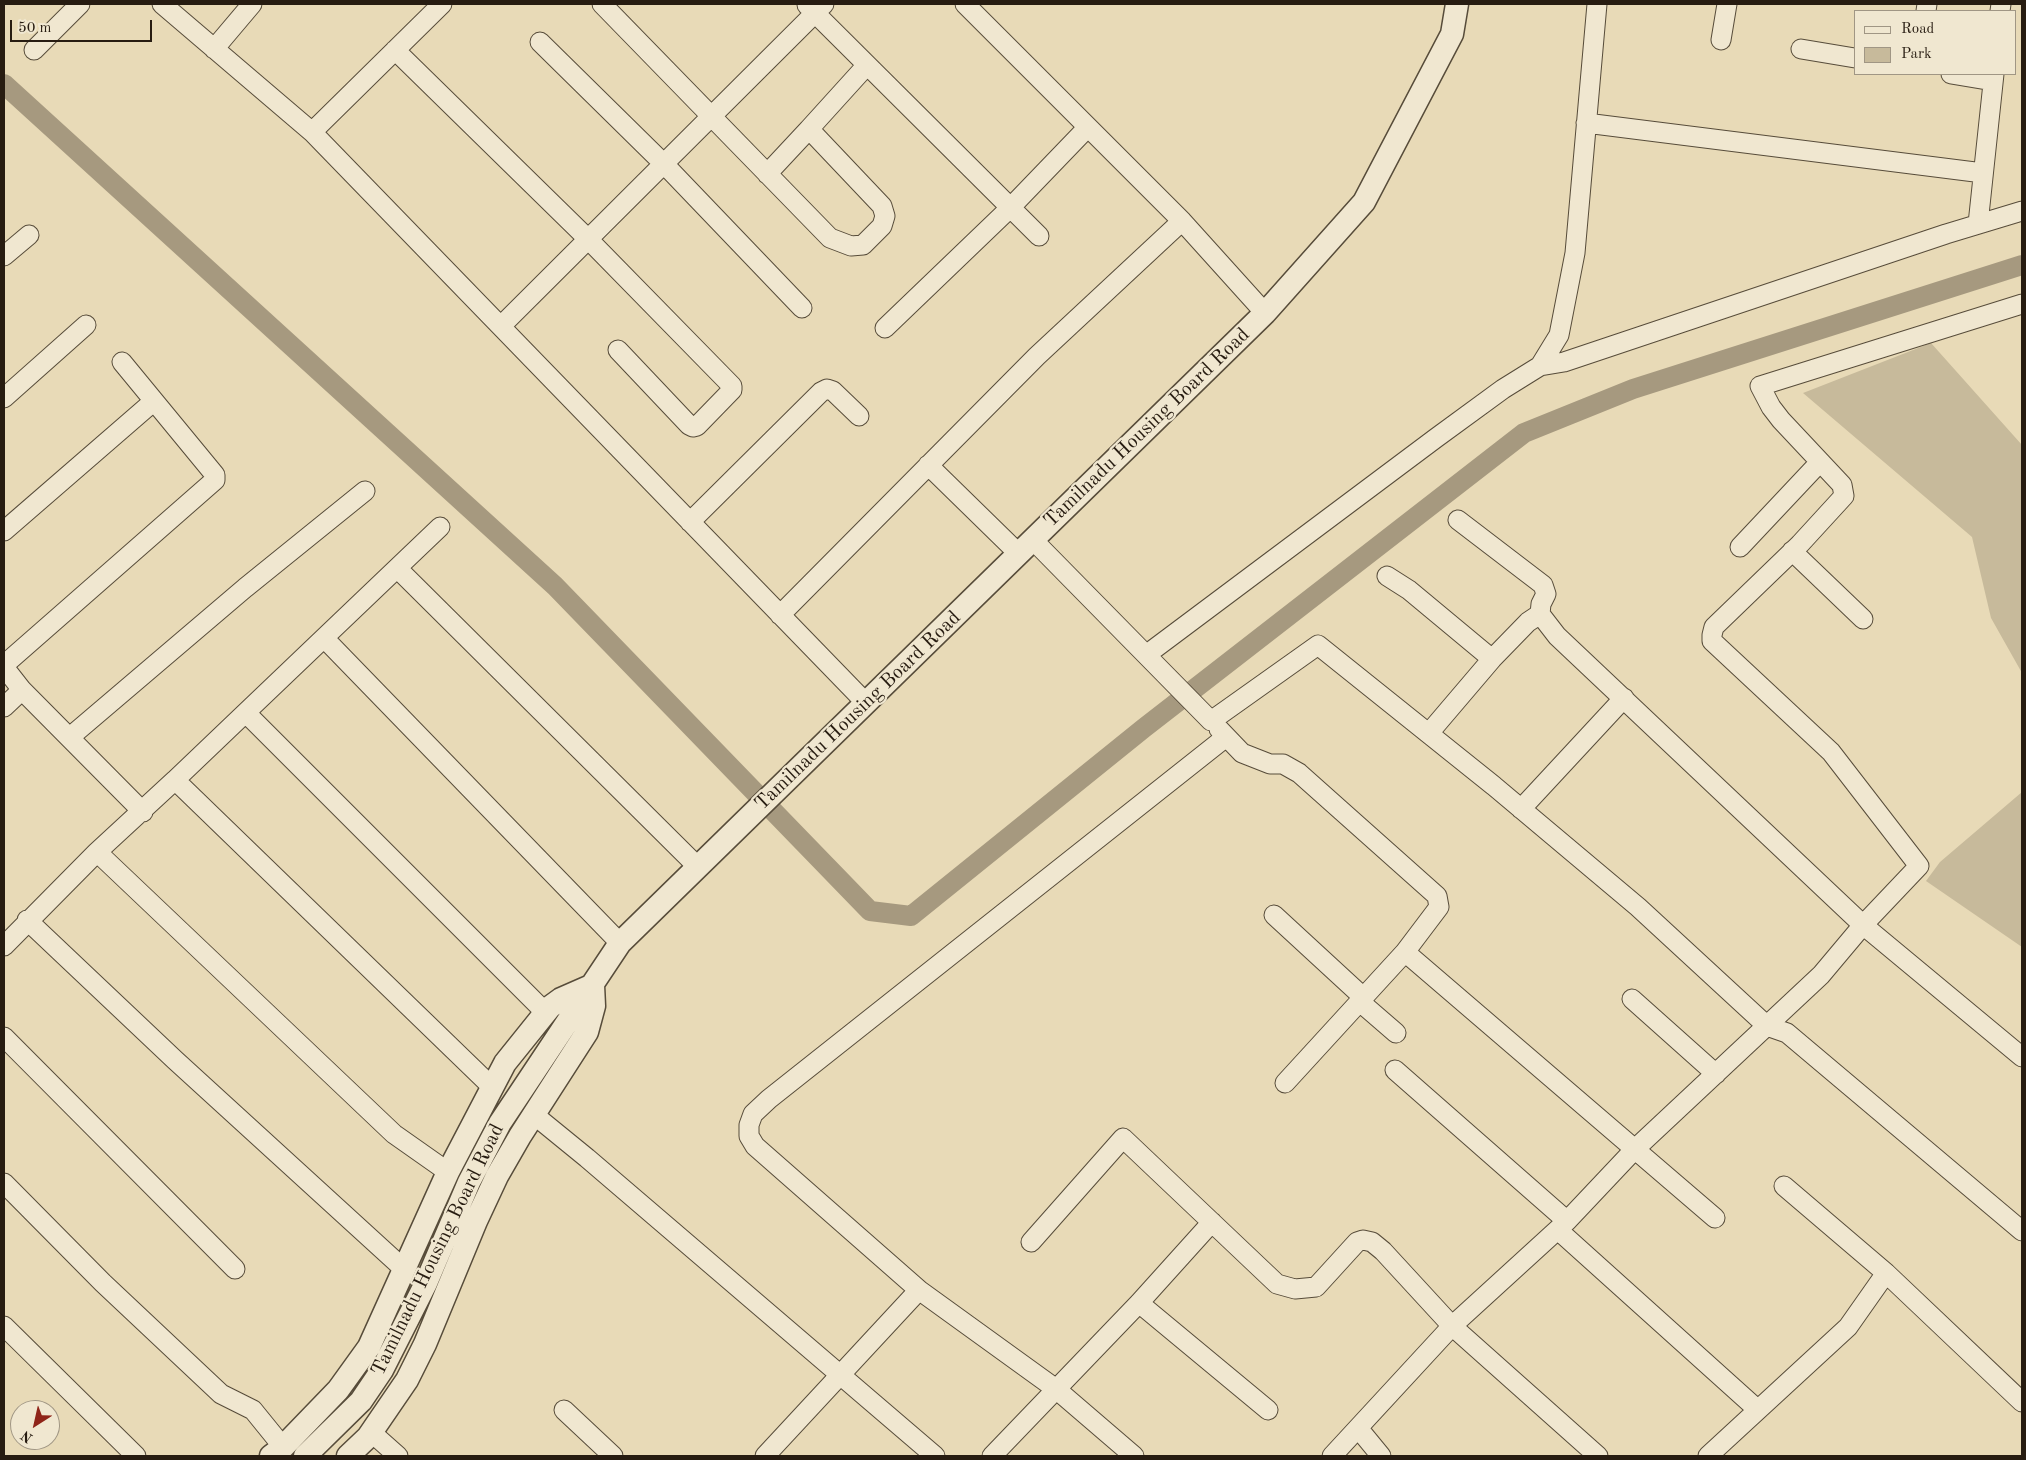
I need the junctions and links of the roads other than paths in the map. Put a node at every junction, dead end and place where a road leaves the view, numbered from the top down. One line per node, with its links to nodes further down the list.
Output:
1 (80, 4): 15 (street)
2 (162, 4): 13 (street)
3 (252, 4): 13 (street)
4 (442, 4): 16 (street)
5 (602, 4): 21 (street)
6 (965, 4): 23 (street)
7 (1456, 4): 39 (street, Tamilnadu Housing Board Road)
8 (1597, 4): 22 (street)
9 (1726, 4): 11 (street)
10 (815, 7): 18 (street); 21 (street)
11 (1721, 40)
12 (540, 42): 26 (street)
13 (214, 49): 25 (street)
14 (1801, 49): 17 (street)
15 (34, 50)
16 (395, 50): 25 (street); 35 (street)
17 (1854, 58)
18 (867, 65): 24 (street); 29 (street)
19 (1965, 75): 20 (street)
20 (1993, 77): 27 (street)
21 (711, 116): 26 (street); 28 (street)
22 (1586, 123): 27 (street); 45 (street)
23 (1088, 127): 29 (street); 31 (street)
24 (809, 129): 28 (street); 28 (street)
25 (312, 132): 41 (street)
26 (665, 165): 35 (street); 38 (street)
27 (1983, 173): 32 (street)
28 (767, 174)
29 (1010, 208): 34 (street); 42 (street)
30 (2022, 210): 32 (street)
31 (1182, 221): 39 (street); 50 (street)
32 (1978, 224): 45 (street)
33 (29, 235): 36 (street)
34 (1039, 236)
35 (588, 239): 41 (street); 43 (street)
36 (4, 256)
37 (2022, 304): 49 (street)
38 (802, 308)
39 (1265, 313): 56 (street, Tamilnadu Housing Board Road)
40 (86, 325): 46 (street)
41 (501, 326): 53 (street)
42 (885, 328)
43 (618, 350)
44 (122, 362): 47 (street)
45 (1540, 366): 65 (street)
46 (4, 398)
47 (154, 401): 55 (street); 67 (street)
48 (859, 416): 53 (street)
49 (1820, 462): 57 (street); 58 (street)
50 (928, 465): 56 (street); 62 (street)
51 (365, 491): 75 (street)
52 (1458, 520): 61 (street)
53 (690, 522): 62 (street)
54 (440, 527): 59 (street)
55 (4, 531)
56 (1026, 546): 65 (street); 70 (street, Tamilnadu Housing Board Road)
57 (1740, 547)
58 (1792, 551): 63 (street); 84 (street)
59 (398, 569): 64 (street); 81 (street)
60 (1387, 576): 66 (street)
61 (1540, 614): 66 (street); 69 (street)
62 (780, 615): 70 (street)
63 (1863, 618)
64 (325, 639): 72 (street); 85 (street)
65 (1146, 655): 73 (street)
66 (1492, 659): 74 (street)
67 (4, 666): 68 (street)
68 (22, 690): 71 (street); 75 (street)
69 (1624, 698): 78 (street); 84 (street)
70 (866, 703): 81 (street, Tamilnadu Housing Board Road)
71 (4, 707)
72 (247, 714): 77 (street); 91 (street)
73 (1206, 716): 74 (street); 76 (street)
74 (1429, 733): 78 (street)
75 (70, 737): 79 (street)
76 (1226, 737): 87 (street); 113 (street)
77 (176, 780): 79 (street); 99 (street)
78 (1522, 809): 92 (street)
79 (143, 812): 80 (street)
80 (97, 852): 83 (street); 102 (street)
81 (698, 867): 85 (street, Tamilnadu Housing Board Road)
82 (1274, 915): 89 (street)
83 (28, 920): 86 (street); 111 (street)
84 (1863, 925): 92 (street); 95 (street)
85 (620, 943): 88 (street, Tamilnadu Housing Board Road)
86 (4, 946)
87 (1405, 952): 89 (street); 101 (street)
88 (593, 985): 91 (street); 100 (street); 127 (street, Tamilnadu Housing Board Road)
89 (1361, 999): 93 (street); 98 (street)
90 (1632, 1000): 97 (street)
91 (545, 1012): 99 (street)
92 (1768, 1026): 97 (street); 108 (street)
93 (1396, 1033)
94 (4, 1037): 110 (street)
95 (2022, 1057)
96 (1395, 1070): 107 (street)
97 (1716, 1074): 101 (street)
98 (1285, 1083)
99 (491, 1086): 102 (street)
100 (533, 1114): 117 (street); 124 (street)
101 (1634, 1150): 105 (street); 107 (street)
102 (448, 1172): 111 (street)
103 (4, 1183): 125 (street)
104 (1784, 1186): 112 (street)
105 (1715, 1218)
106 (1212, 1222): 109 (street); 114 (street); 116 (street)
107 (1562, 1226): 116 (street); 122 (street)
108 (2022, 1231)
109 (1031, 1242)
110 (235, 1269)
111 (405, 1270): 125 (street)
112 (1886, 1273): 119 (street); 122 (street)
113 (918, 1290): 117 (street); 118 (street)
114 (1139, 1303): 118 (street); 121 (street)
115 (4, 1326): 126 (street)
116 (1452, 1326): 123 (street); 137 (street)
117 (840, 1375): 131 (street); 132 (street)
118 (1056, 1389): 133 (street); 134 (street)
119 (2022, 1402)
120 (564, 1410): 130 (street)
121 (1268, 1410)
122 (1758, 1410): 138 (street)
123 (1358, 1428): 135 (street); 136 (street)
124 (371, 1432): 128 (street); 129 (street)
125 (277, 1452)
126 (136, 1456)
127 (305, 1456)
128 (348, 1456)
129 (398, 1456)
130 (613, 1456)
131 (765, 1456)
132 (935, 1456)
133 (992, 1456)
134 (1134, 1456)
135 (1332, 1456)
136 (1381, 1456)
137 (1598, 1456)
138 (1708, 1456)

